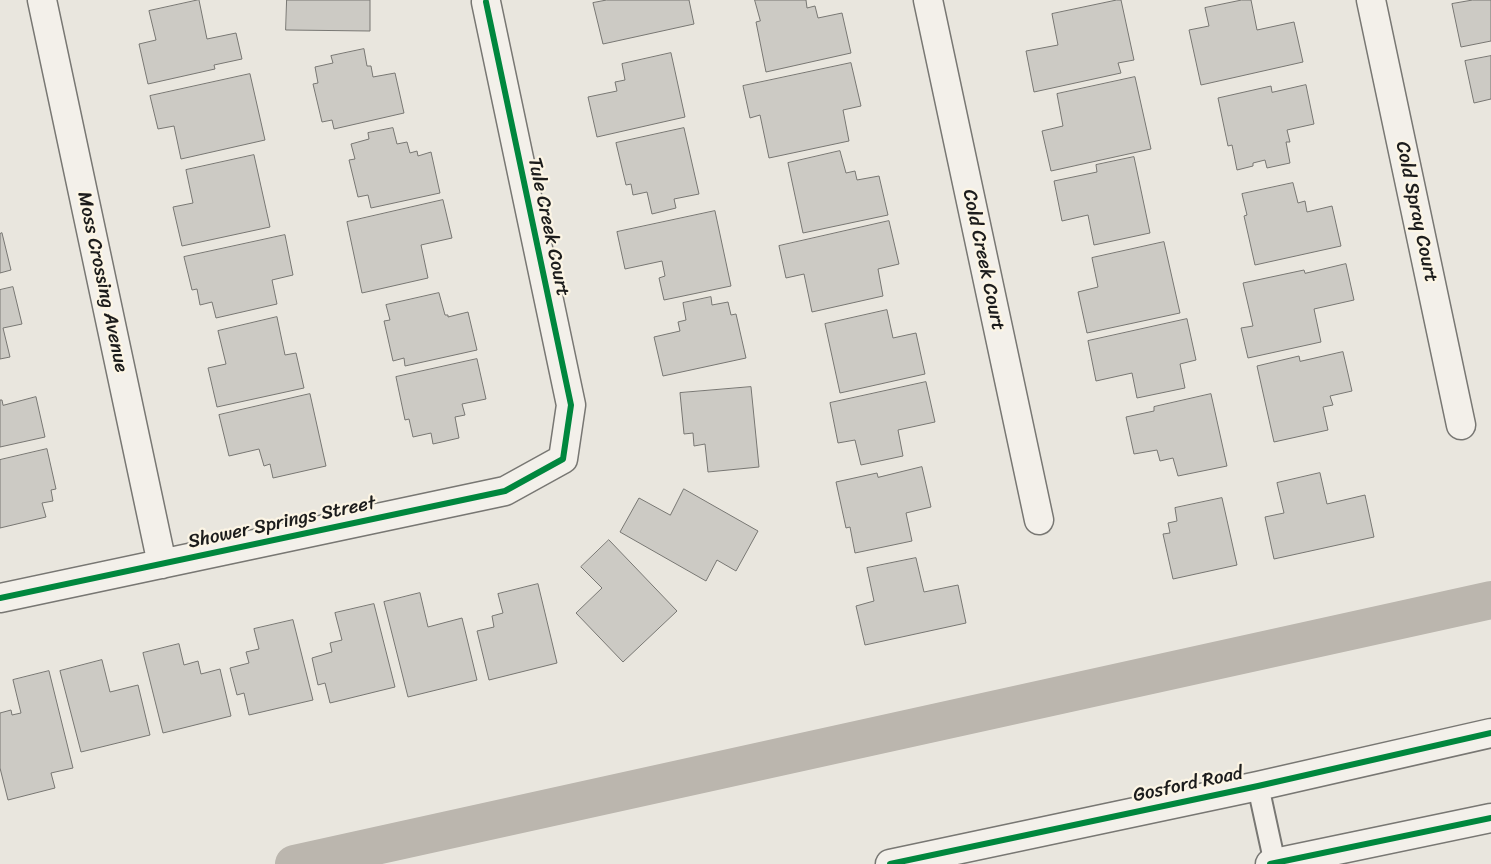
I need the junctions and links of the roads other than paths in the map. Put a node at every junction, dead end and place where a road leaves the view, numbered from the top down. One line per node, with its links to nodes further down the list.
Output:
1 (42, 0): 8 (street, Moss Crossing Avenue)
2 (928, 0): 7 (street, Cold Creek Court)
3 (1371, 0): 5 (street, Cold Spray Court)
4 (486, 2): 6 (street, Tule Creek Court)
5 (1461, 424)
6 (563, 459): 8 (street, Shower Springs Street)
7 (1038, 520)
8 (162, 564): 9 (street, Shower Springs Street)
9 (0, 598)
10 (1491, 733): 11 (street, Gosford Road)
11 (1258, 786): 13 (street, Gosford Road); 14 (lane)
12 (1491, 818): 14 (street)
13 (890, 864)
14 (1273, 864)

